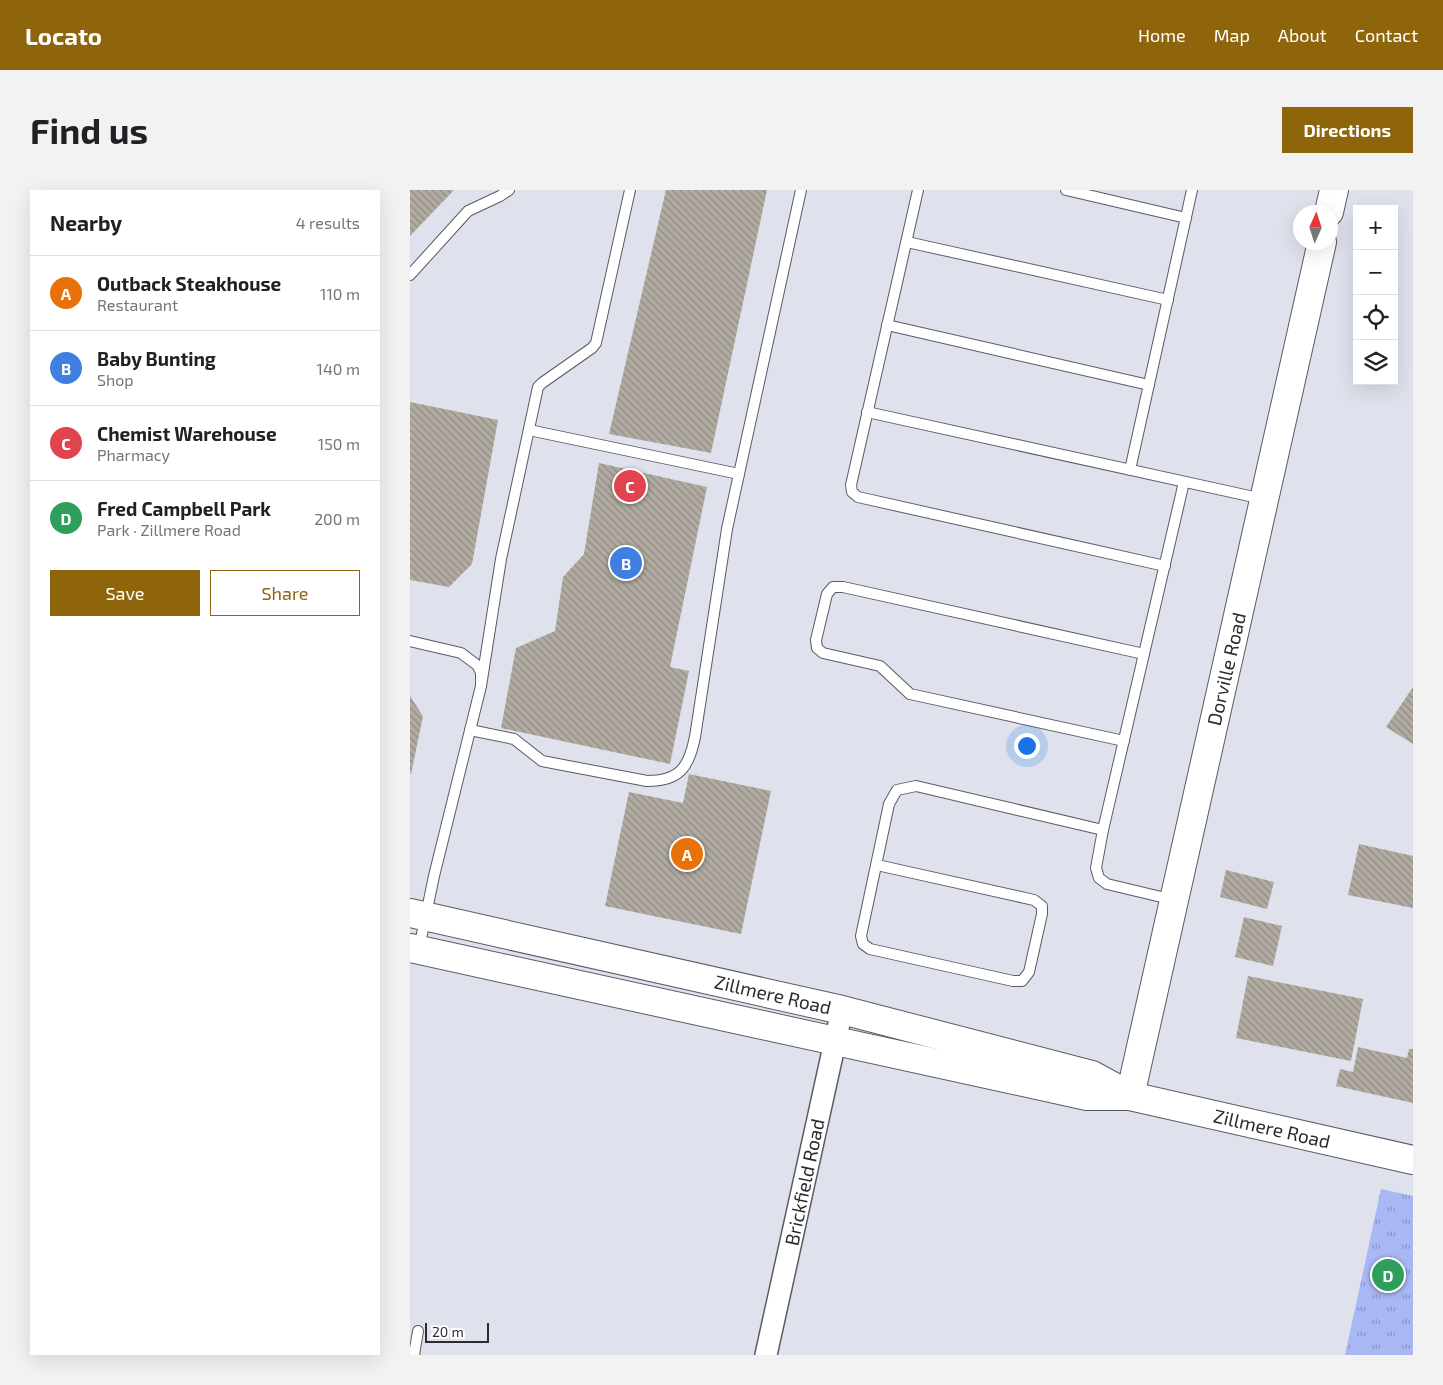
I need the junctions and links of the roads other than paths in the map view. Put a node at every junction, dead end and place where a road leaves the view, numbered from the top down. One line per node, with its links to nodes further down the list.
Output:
1 (509, 190): 12 (lane)
2 (630, 190): 17 (lane)
3 (801, 190): 19 (lane)
4 (918, 190): 10 (lane)
5 (1066, 190): 9 (lane)
6 (1192, 190): 9 (lane)
7 (1334, 190): 8 (main road)
8 (1331, 205)
9 (1186, 218): 13 (lane)
10 (907, 242): 13 (lane); 14 (lane)
11 (1320, 250): 21 (main road, Dorville Road)
12 (410, 275)
13 (1168, 300): 15 (lane)
14 (887, 325): 15 (lane); 16 (lane)
15 (1149, 385): 18 (lane)
16 (867, 412): 18 (lane); 22 (lane)
17 (529, 430): 19 (lane); 25 (lane)
18 (1130, 470): 20 (lane)
19 (739, 474): 26 (lane)
20 (1184, 482): 21 (lane); 22 (lane)
21 (1264, 499): 30 (main road, Dorville Road)
22 (1165, 566): 24 (lane)
23 (410, 641): 25 (lane)
24 (1144, 654): 27 (lane); 27 (lane)
25 (481, 686): 26 (lane)
26 (470, 730): 31 (lane)
27 (1124, 741): 28 (lane)
28 (1103, 830): 29 (lane); 30 (lane)
29 (876, 865): 29 (lane)
30 (1175, 900): 35 (main road, Dorville Road)
31 (418, 915): 32 (lane); 33 (main road, Zillmere Road)
32 (414, 949): 34 (main road, Zillmere Road)
33 (842, 1010): 34 (street, Brickfield Road); 35 (main road, Zillmere Road)
34 (834, 1041): 35 (main road, Zillmere Road); 39 (street, Brickfield Road)
35 (1130, 1096): 36 (main road, Zillmere Road)
36 (1413, 1160)
37 (418, 1331): 38 (lane)
38 (414, 1355)
39 (766, 1355)

